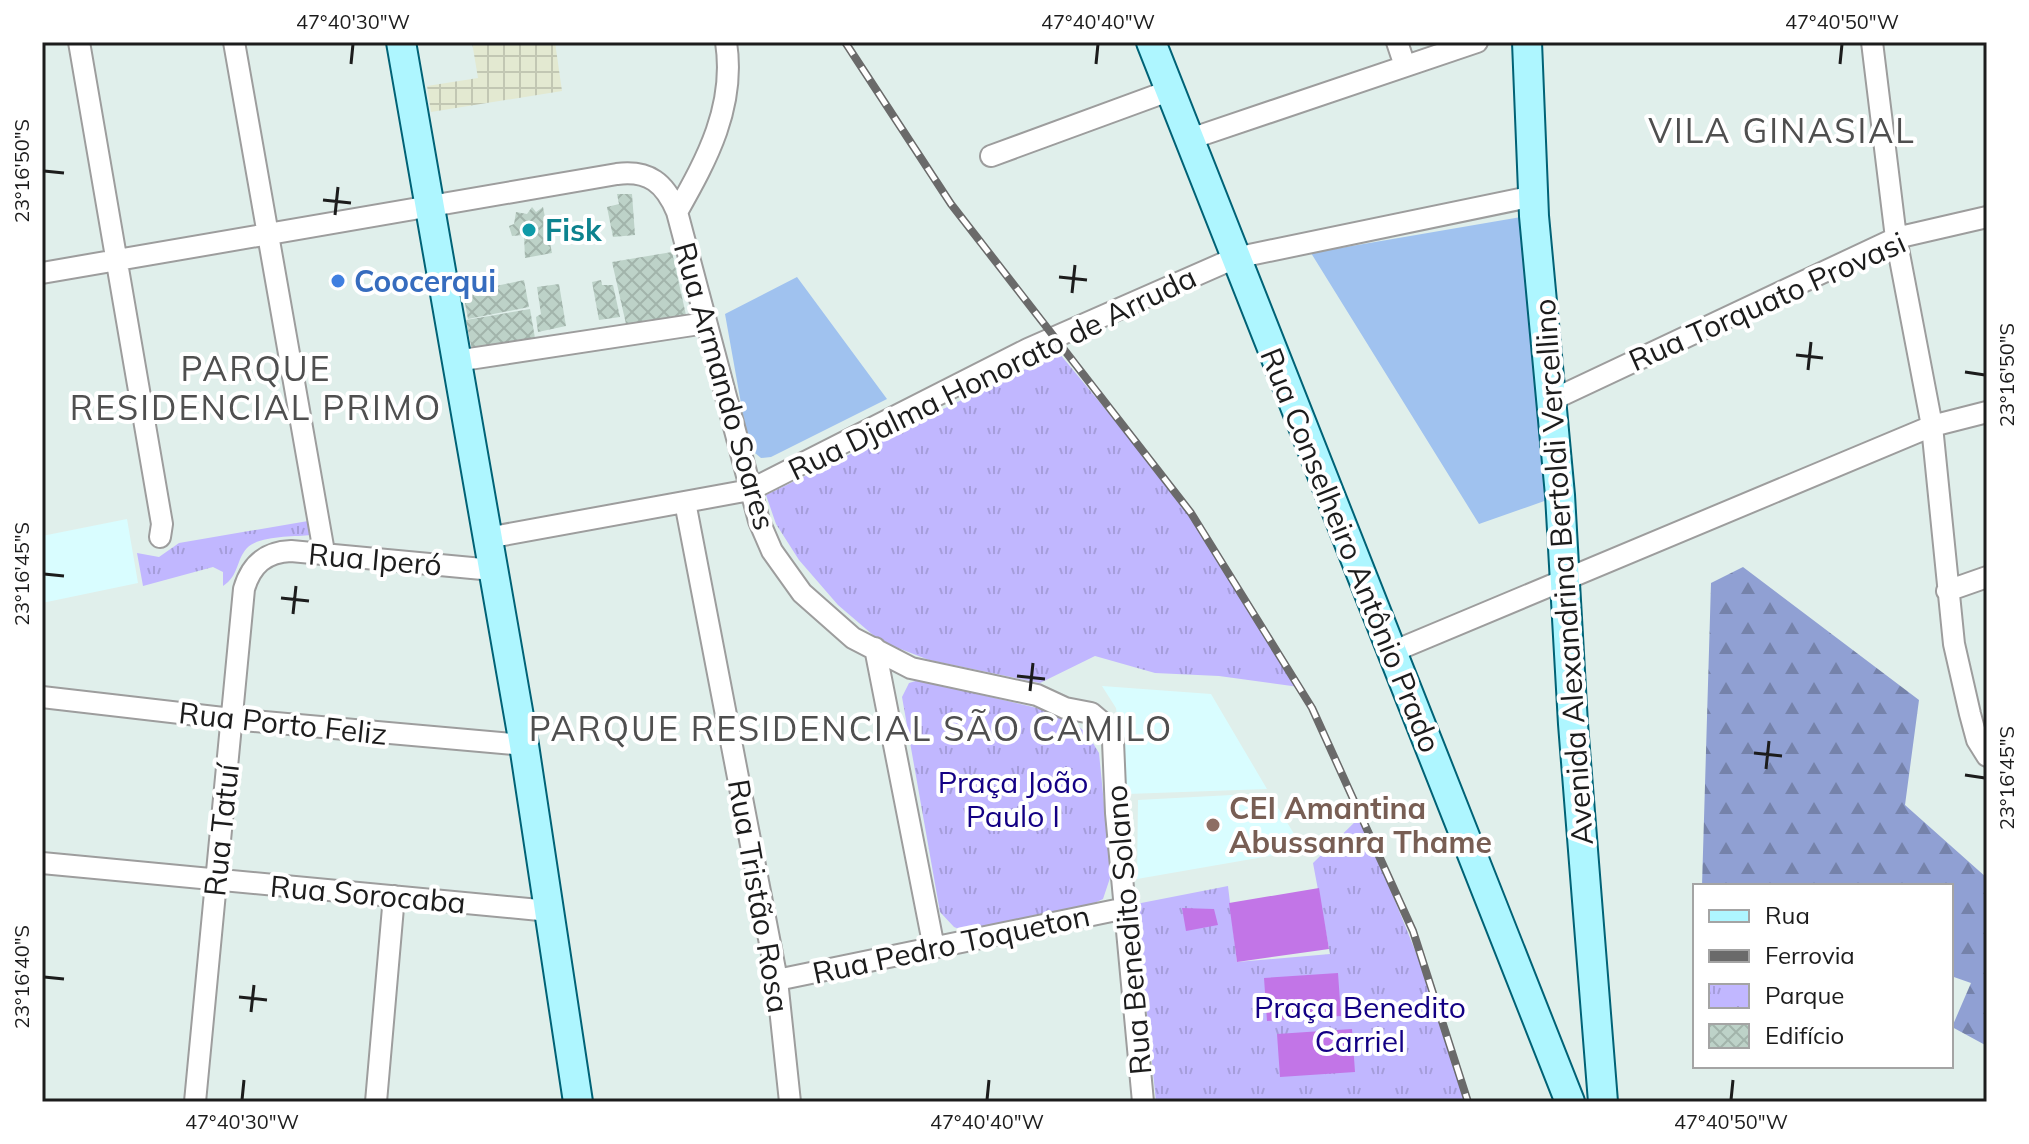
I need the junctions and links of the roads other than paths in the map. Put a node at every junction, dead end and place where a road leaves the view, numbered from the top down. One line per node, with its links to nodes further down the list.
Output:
1 (79, 42): 21 (street)
2 (234, 42): 18 (street)
3 (401, 42): 15 (main road)
4 (726, 42): 16 (street)
5 (1151, 42): 11 (main road, Rua Conselheiro Antônio Prado)
6 (1397, 42): 10 (street)
7 (1477, 42): 10 (street)
8 (1527, 42): 14 (main road, Avenida Alexandrina Bertoldi Vercellino)
9 (1872, 42): 19 (street)
10 (1405, 66): 12 (street)
11 (1171, 90): 12 (main road, Rua Conselheiro Antônio Prado); 13 (street)
12 (1190, 139): 20 (main road, Rua Conselheiro Antônio Prado)
13 (991, 156)
14 (1534, 196): 20 (street, Rua Djalma Honorato de Arruda); 25 (main road, Avenida Alexandrina Bertoldi Vercellino)
15 (429, 207): 16 (street, Rua Armando Soares); 18 (street); 24 (main road)
16 (677, 212): 23 (street, Rua Armando Soares)
17 (1987, 217): 19 (street, Rua Torquato Provasi)
18 (268, 234): 21 (street); 32 (street)
19 (1896, 238): 25 (street, Rua Torquato Provasi); 27 (street)
20 (1235, 258): 28 (street, Rua Djalma Honorato de Arruda); 39 (main road, Rua Conselheiro Antônio Prado)
21 (117, 260): 22 (street); 30 (street)
22 (42, 273)
23 (706, 323): 24 (street); 28 (street, Rua Armando Soares)
24 (456, 361): 31 (main road)
25 (1552, 400): 36 (main road, Avenida Alexandrina Bertoldi Vercellino)
26 (1987, 412): 27 (street)
27 (1932, 426): 36 (street); 37 (street)
28 (750, 490): 29 (street, Rua Djalma Honorato de Arruda); 38 (street, Rua Armando Soares)
29 (685, 502): 31 (street, Rua Djalma Honorato de Arruda); 52 (street, Rua Tristão Rosa)
30 (160, 537)
31 (487, 538): 34 (main road)
32 (324, 552): 33 (street, Rua Iperó); 34 (street, Rua Iperó)
33 (259, 561): 42 (street, Rua Tatuí)
34 (493, 570): 44 (main road)
35 (1987, 577): 37 (street)
36 (1566, 578): 39 (street); 53 (main road, Avenida Alexandrina Bertoldi Vercellino)
37 (1947, 591): 43 (street)
38 (875, 648): 41 (street, Rua Armando Soares); 51 (street)
39 (1392, 652): 54 (main road, Rua Conselheiro Antônio Prado)
40 (42, 697): 42 (street, Rua Porto Feliz)
41 (1095, 716): 49 (street, Rua Benedito Solano)
42 (232, 719): 44 (street, Rua Porto Feliz); 47 (street, Rua Tatuí)
43 (1980, 724): 45 (street)
44 (524, 745): 50 (main road)
45 (1987, 756)
46 (43, 868): 47 (street, Rua Sorocaba)
47 (216, 879): 48 (street, Rua Sorocaba); 55 (street, Rua Tatuí)
48 (394, 896): 50 (street, Rua Sorocaba); 56 (street)
49 (1126, 908): 51 (street, Rua Pedro Toqueton); 59 (street, Rua Benedito Solano)
50 (550, 911): 57 (main road)
51 (934, 948): 52 (street, Rua Pedro Toqueton)
52 (777, 980): 58 (street, Rua Tristão Rosa)
53 (1602, 1094): 54 (main road)
54 (1570, 1101)
55 (195, 1102)
56 (376, 1102)
57 (578, 1102)
58 (790, 1102)
59 (1143, 1102)

